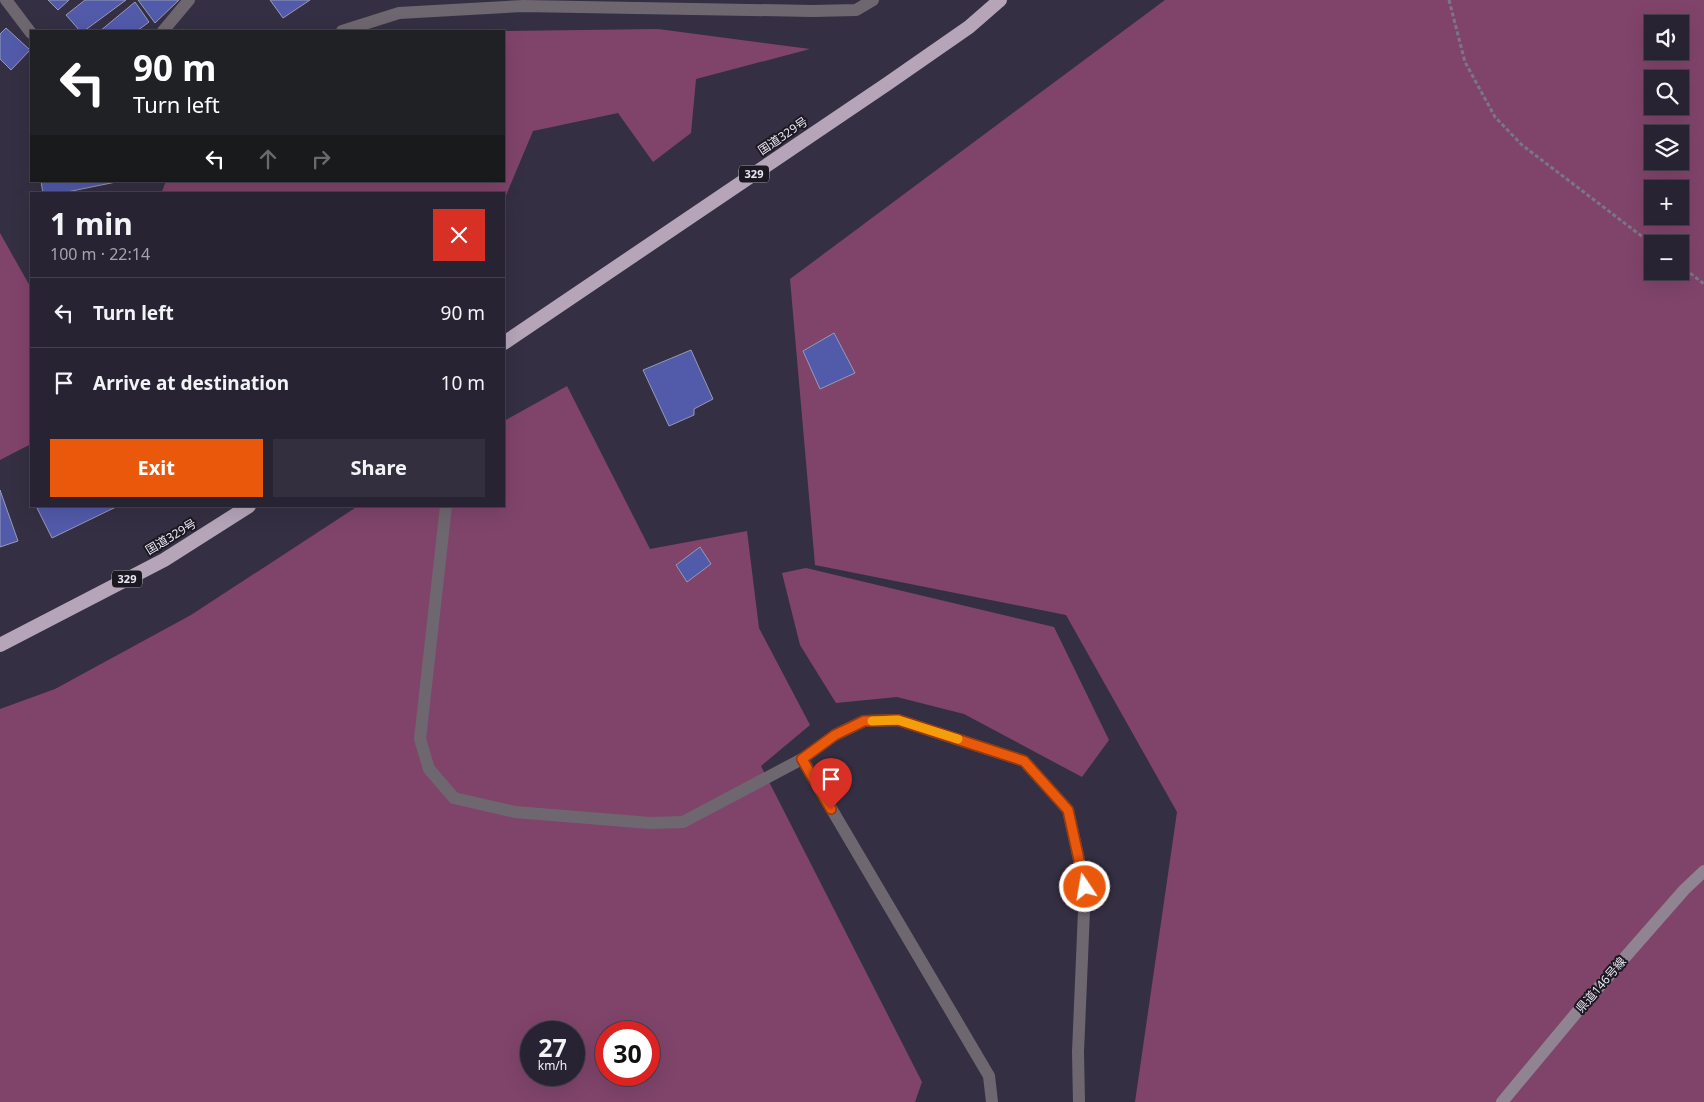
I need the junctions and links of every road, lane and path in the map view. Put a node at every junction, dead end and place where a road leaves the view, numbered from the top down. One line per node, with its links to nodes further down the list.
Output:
1 (6, 0): 9 (street)
2 (189, 0): 7 (street)
3 (873, 0): 6 (street)
4 (1000, 0): 13 (highway, 国道329号 / 329)
5 (1449, 0): 10 (path)
6 (810, 6): 8 (street)
7 (164, 30)
8 (345, 30)
9 (30, 31)
10 (1644, 238)
11 (1689, 272): 12 (path)
12 (1704, 284)
13 (505, 342)
14 (247, 507): 16 (highway, 国道329号 / 329)
15 (446, 507): 17 (street)
16 (0, 645)
17 (802, 759): 19 (street); 20 (street)
18 (1704, 871): 21 (main road, 県道146号線)
19 (992, 1102)
20 (1079, 1102)
21 (1502, 1102)

